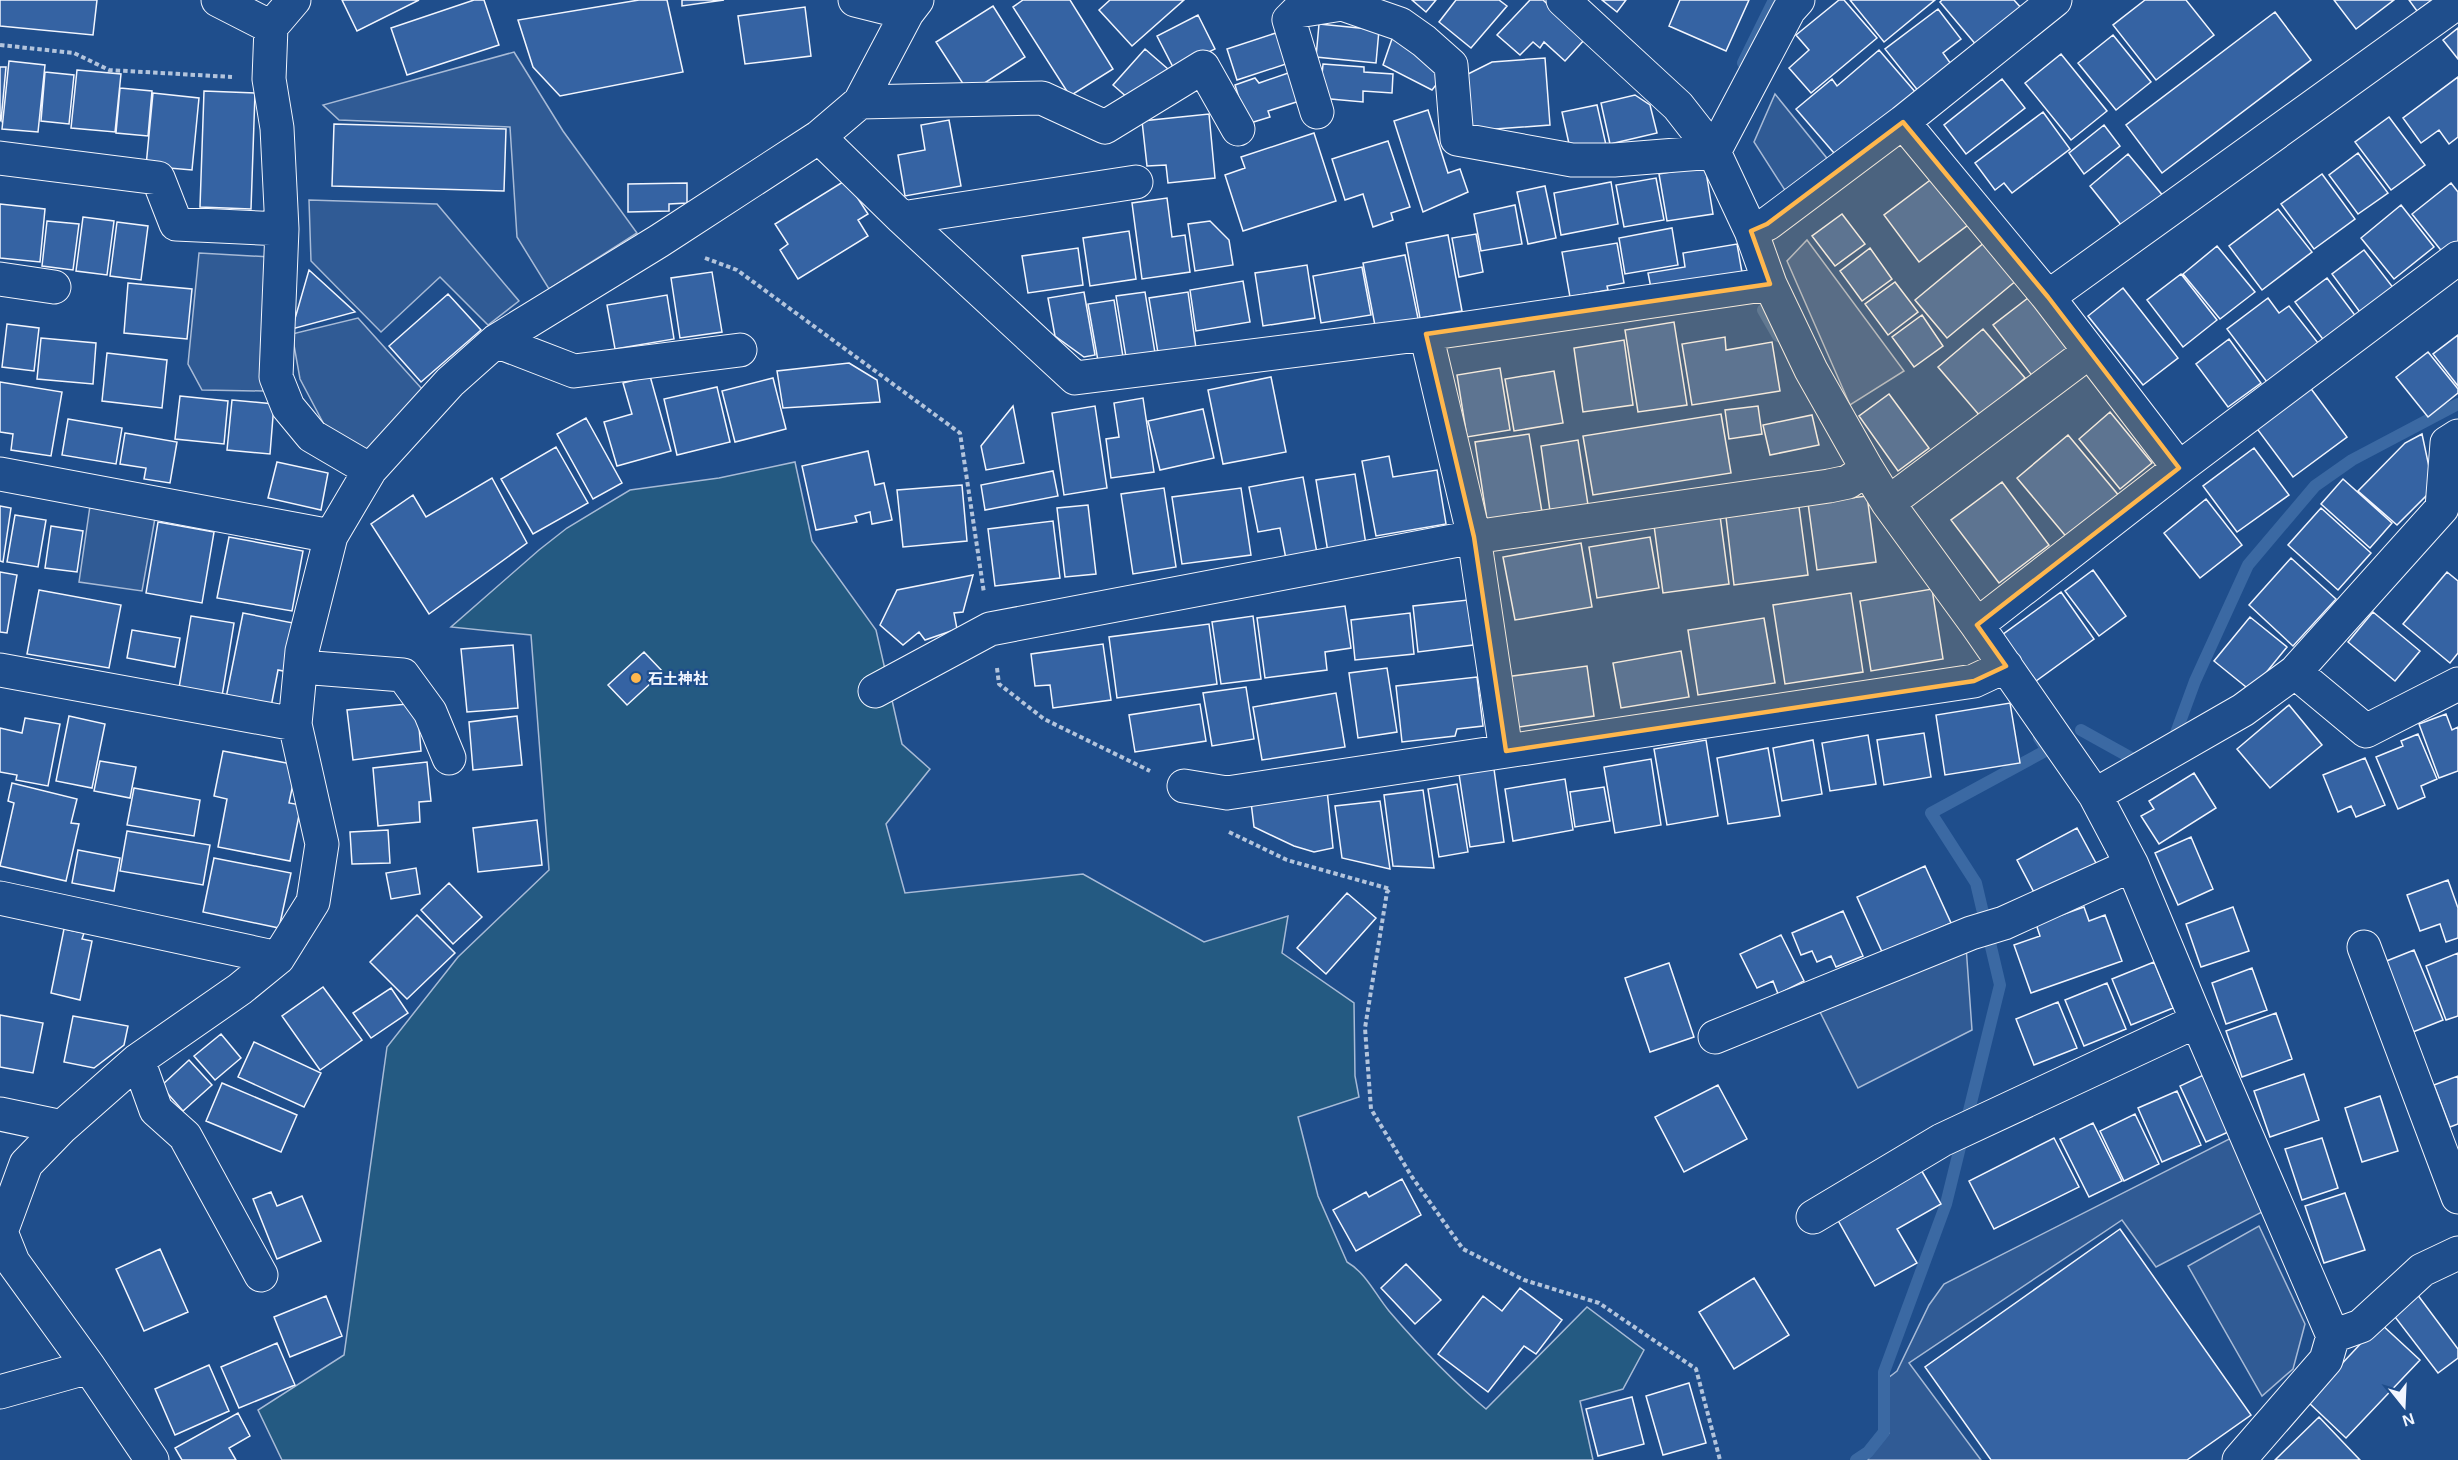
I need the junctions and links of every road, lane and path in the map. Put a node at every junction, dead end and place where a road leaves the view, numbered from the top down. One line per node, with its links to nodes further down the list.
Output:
1 (218, 0): 9 (street)
2 (294, 0): 9 (street)
3 (855, 0): 8 (street)
4 (1563, 0): 17 (street)
5 (1798, 0): 17 (street)
6 (2055, 0): 14 (street)
7 (2458, 2): 28 (street)
8 (912, 7): 12 (street)
9 (271, 27): 11 (street)
10 (0, 45): 11 (path)
11 (269, 79): 21 (street)
12 (860, 102): 15 (street); 16 (street)
13 (1317, 112): 17 (street)
14 (1903, 122): 22 (street); 28 (street)
15 (1238, 129)
16 (819, 137): 20 (street); 23 (street)
17 (1714, 152): 22 (street)
18 (0, 158): 21 (street)
19 (1136, 182): 20 (street)
20 (902, 218): 29 (street)
21 (282, 229): 35 (street)
22 (1751, 231): 26 (street)
23 (659, 241): 30 (street); 42 (path)
24 (2458, 258): 34 (street)
25 (0, 279): 27 (street)
26 (1770, 284): 29 (street); 37 (street)
27 (54, 287)
28 (2048, 297): 32 (street)
29 (1426, 334): 40 (street)
30 (496, 341): 31 (street); 35 (street)
31 (740, 350)
32 (2089, 352): 34 (street); 38 (street)
33 (2458, 436): 46 (street)
34 (2179, 468): 41 (street)
35 (369, 470): 39 (street)
36 (0, 474): 39 (street)
37 (1858, 476): 38 (street); 40 (street)
38 (1888, 503): 41 (street)
39 (331, 536): 44 (street)
40 (1474, 537): 42 (street); 50 (street)
41 (1977, 625): 43 (street)
42 (990, 630): 48 (street)
43 (2006, 666): 50 (street); 53 (street)
44 (301, 667): 49 (street); 51 (street)
45 (0, 670): 49 (street)
46 (2295, 672): 47 (street); 53 (street)
47 (2458, 684)
48 (875, 691)
49 (296, 724): 58 (street)
50 (1506, 751): 52 (street)
51 (449, 758)
52 (1184, 786)
53 (2095, 795): 54 (street)
54 (2132, 865): 59 (street); 60 (street)
55 (1390, 889): 73 (path)
56 (0, 898): 58 (street)
57 (2364, 947): 64 (street)
58 (278, 958): 61 (street)
59 (2196, 1021): 65 (street); 69 (street)
60 (1715, 1037)
61 (138, 1060): 63 (street); 68 (street)
62 (0, 1114): 63 (street)
63 (62, 1127): 66 (street)
64 (2458, 1197)
65 (1813, 1217)
66 (1, 1231): 70 (street)
67 (2458, 1253): 69 (street)
68 (261, 1275)
69 (2333, 1336): 74 (street)
70 (89, 1367): 71 (street); 72 (street)
71 (0, 1392)
72 (152, 1460)
73 (1720, 1460)
74 (2239, 1460)

